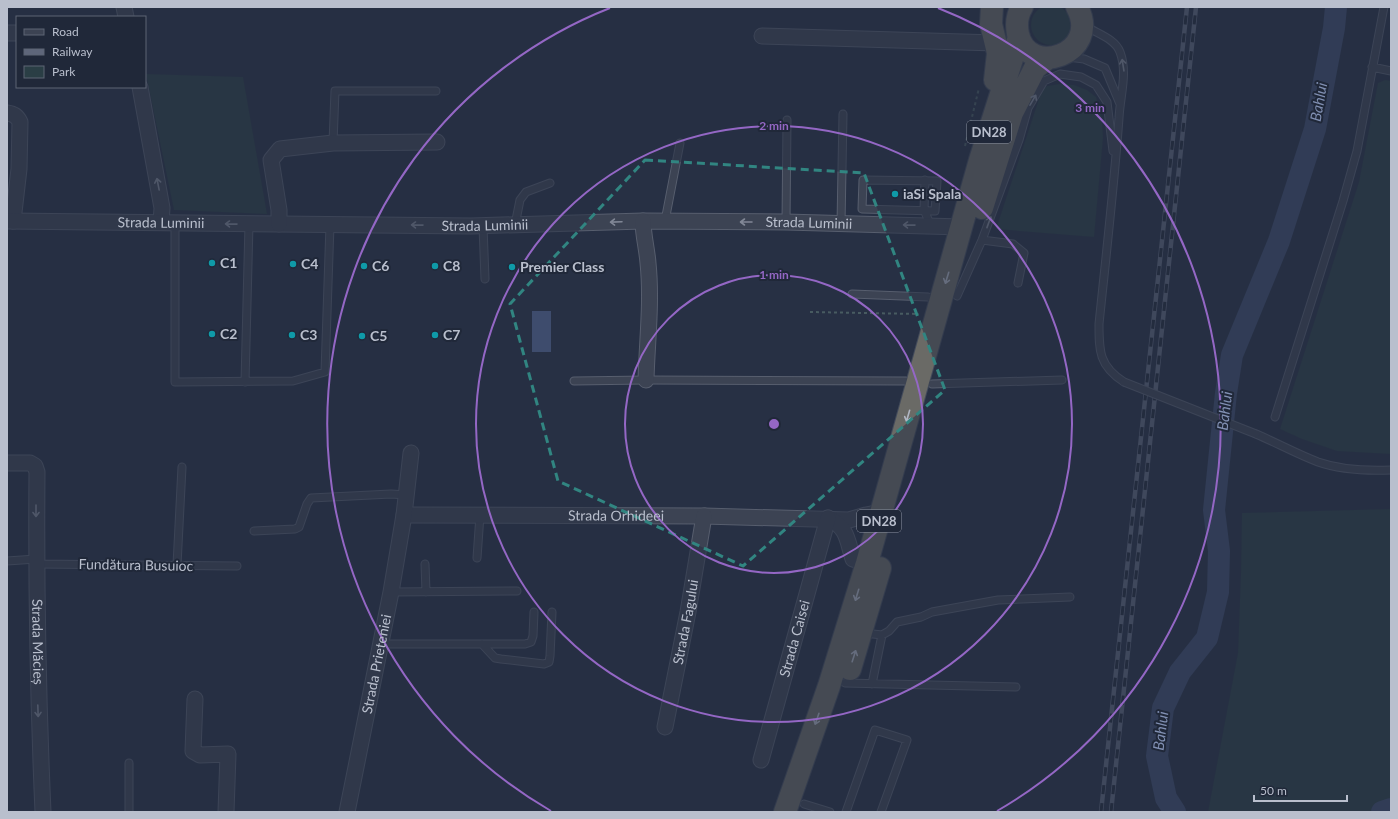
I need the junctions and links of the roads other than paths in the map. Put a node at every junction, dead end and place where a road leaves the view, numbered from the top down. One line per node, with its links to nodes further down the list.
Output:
1 (992, 7): 7 (highway)
2 (1022, 7): 6 (highway, DN28)
3 (1384, 7): 9 (lane)
4 (1080, 15): 8 (highway, DN28); 13 (lane, one-way to 4)
5 (762, 36): 7 (street)
6 (1018, 37): 8 (highway); 20 (highway, DN28)
7 (996, 43): 20 (highway)
8 (1054, 57): 13 (lane); 42 (highway, DN28)
9 (1372, 67): 10 (lane); 48 (lane)
10 (1391, 71)
11 (140, 88): 28 (street, one-way to 11)
12 (436, 92): 18 (lane)
13 (1120, 104): 21 (lane)
14 (7, 113): 25 (street)
15 (843, 114): 32 (lane)
16 (787, 120): 29 (lane)
17 (437, 142): 18 (street)
18 (333, 143): 31 (street)
19 (680, 143): 27 (lane)
20 (980, 160): 37 (highway, DN28)
21 (1115, 168): 38 (lane, one-way to 21); 52 (lane, bridge)
22 (925, 180): 24 (lane); 24 (lane); 24 (lane)
23 (550, 183): 34 (lane)
24 (924, 210): 36 (lane)
25 (10, 221): 28 (street, Strada Luminii)
26 (643, 221): 27 (street, Strada Luminii); 34 (street, Strada Luminii, one-way to 34); 43 (street)
27 (665, 221): 29 (street, Strada Luminii, one-way to 27)
28 (168, 222): 30 (street, Strada Luminii, one-way to 28); 46 (lane)
29 (786, 222): 32 (street, Strada Luminii)
30 (249, 224): 31 (street, Strada Luminii); 46 (lane)
31 (279, 224): 33 (street, Strada Luminii)
32 (841, 224): 36 (street, Strada Luminii, one-way to 32)
33 (330, 225): 35 (street, Strada Luminii, one-way to 33); 46 (lane)
34 (515, 225): 35 (street, Strada Luminii)
35 (483, 226): 39 (lane)
36 (931, 226): 37 (street, Strada Luminii)
37 (962, 227): 42 (highway, DN28, one-way to 42)
38 (982, 240): 40 (lane); 42 (lane)
39 (485, 279)
40 (1018, 283)
41 (852, 294): 42 (lane)
42 (945, 305): 47 (highway, DN28); 47 (highway, DN28)
43 (646, 380): 45 (lane); 47 (lane)
44 (1062, 380): 47 (lane)
45 (574, 381)
46 (245, 382)
47 (925, 384): 54 (highway, DN28, one-way to 54); 73 (highway, DN28)
48 (1275, 418)
49 (411, 453): 53 (street, Strada Prieteniei)
50 (7, 463): 62 (street, Strada Măcieș, one-way to 62)
51 (182, 467): 65 (lane)
52 (1391, 470)
53 (406, 495): 55 (street, Strada Prieteniei); 59 (lane)
54 (881, 512): 58 (street, Strada Orhideei); 63 (highway, DN28)
55 (404, 515): 56 (street, Strada Orhideei); 68 (street, Strada Prieteniei)
56 (480, 516): 57 (street, Strada Orhideei); 60 (lane)
57 (704, 516): 58 (street, Strada Orhideei); 80 (street, Strada Fagului)
58 (828, 518): 63 (street); 81 (street, Strada Caisei)
59 (254, 531)
60 (477, 558)
61 (7, 561): 62 (lane, Fundătura Busuioc)
62 (36, 562): 65 (lane, Fundătura Busuioc); 84 (street, Strada Măcieș, one-way to 84)
63 (867, 563): 83 (highway, DN28, one-way to 83)
64 (425, 564): 69 (lane)
65 (177, 565): 66 (lane, Fundătura Busuioc)
66 (237, 566)
67 (517, 591): 69 (lane)
68 (391, 592): 69 (lane); 74 (street, Strada Prieteniei)
69 (426, 592)
70 (1070, 597): 73 (lane)
71 (534, 612): 75 (lane)
72 (552, 612): 75 (lane)
73 (872, 634): 76 (highway, DN28, one-way to 73); 77 (lane)
74 (381, 644): 75 (lane); 87 (street, Strada Prieteniei)
75 (482, 644)
76 (845, 683): 77 (lane); 83 (highway, DN28)
77 (872, 684): 78 (lane)
78 (1016, 687)
79 (195, 699): 86 (street)
80 (665, 727)
81 (761, 760)
82 (129, 763): 85 (lane)
83 (797, 809): 88 (lane)
84 (43, 812)
85 (129, 812)
86 (226, 812)
87 (347, 812)
88 (830, 812)
89 (846, 812): 90 (lane)
90 (881, 812)

